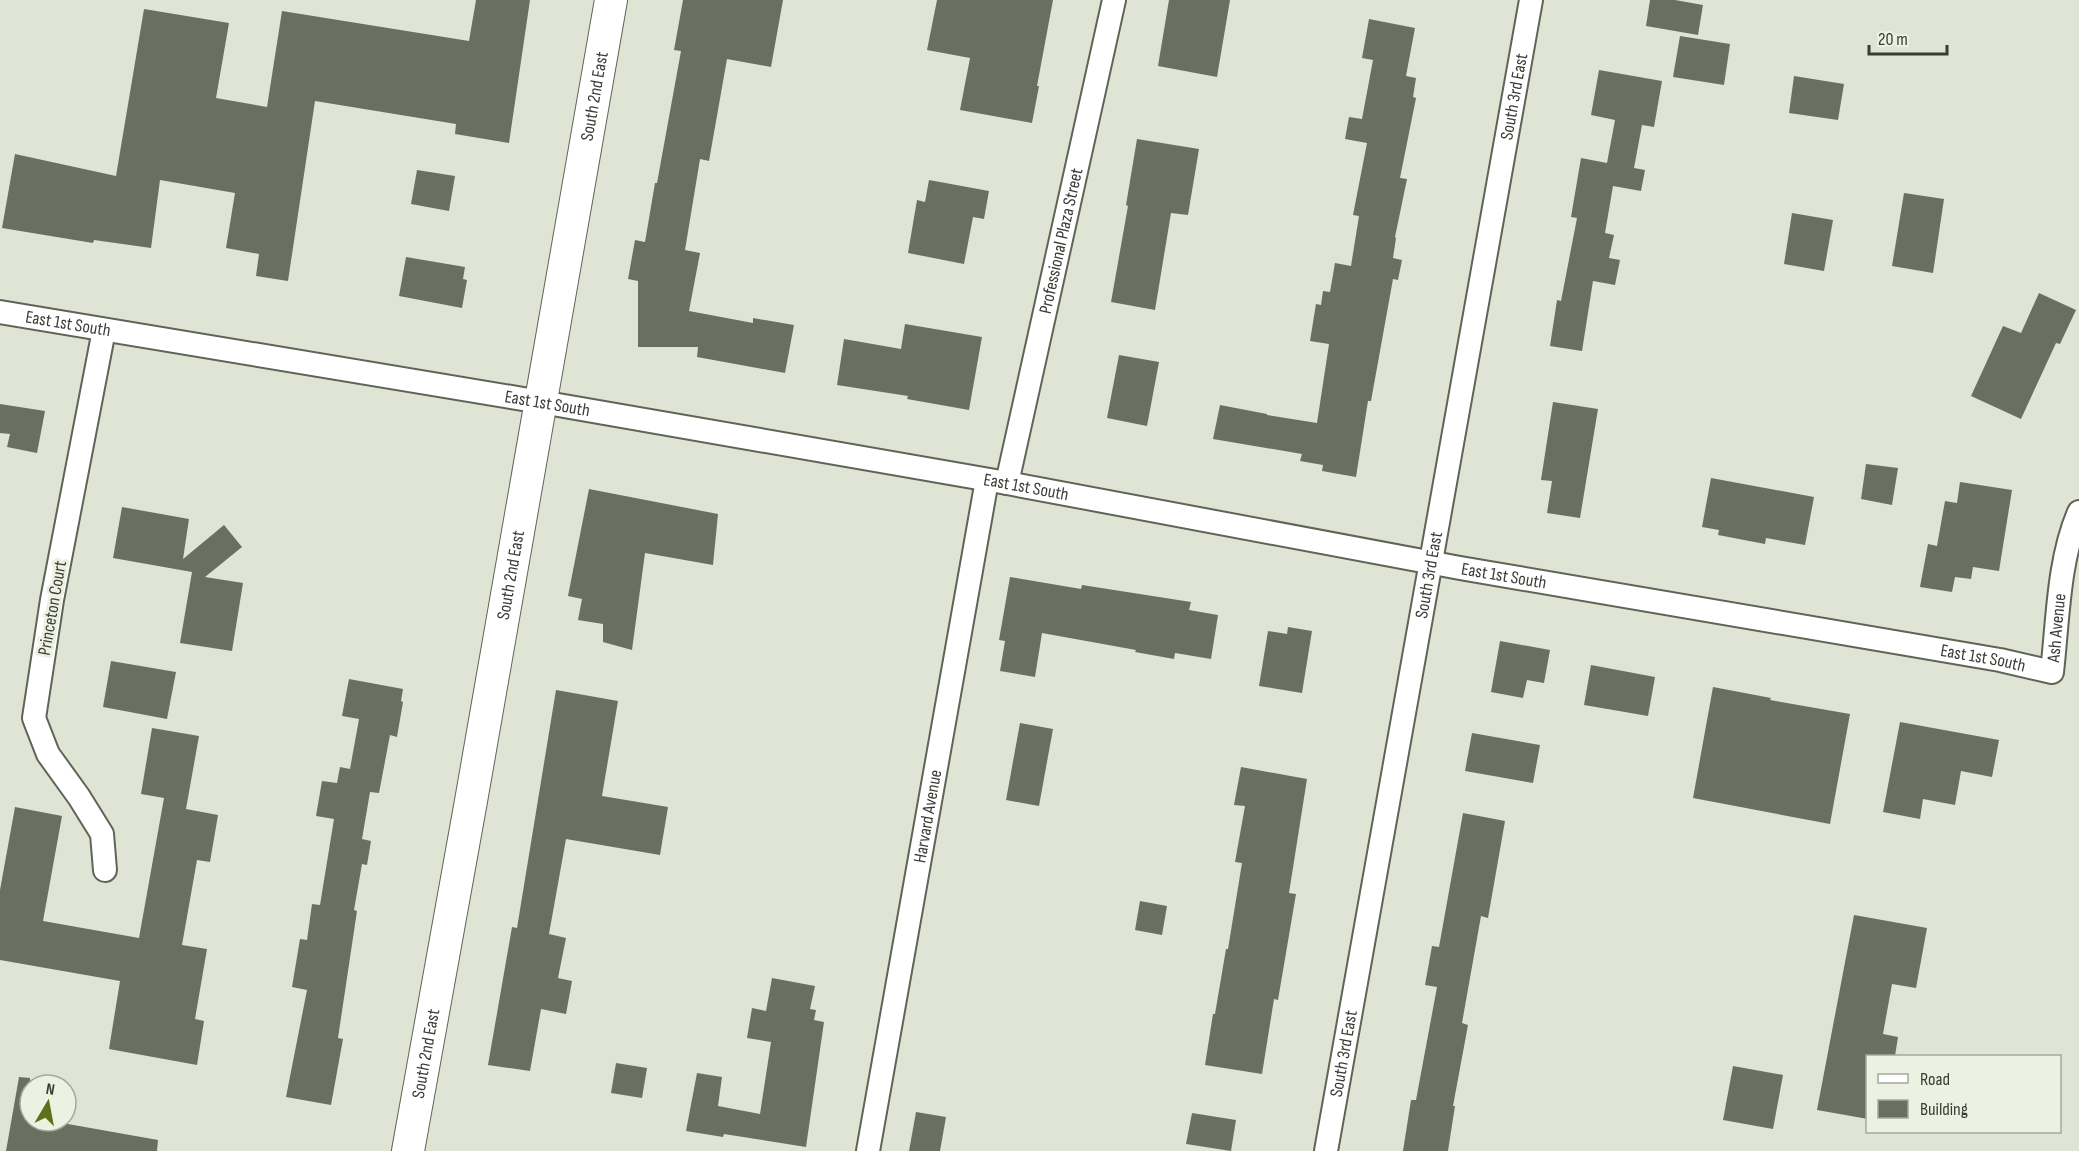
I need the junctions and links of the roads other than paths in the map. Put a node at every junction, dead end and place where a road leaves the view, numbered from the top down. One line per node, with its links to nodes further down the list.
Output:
1 (611, 0): 6 (main road, South 2nd East)
2 (1114, 0): 7 (street, Professional Plaza Street)
3 (1531, 0): 9 (street, South 3rd East)
4 (0, 312): 5 (street, East 1st South)
5 (104, 330): 6 (street, East 1st South); 11 (street, Princeton Court)
6 (541, 402): 7 (street, East 1st South); 12 (main road, South 2nd East)
7 (997, 481): 9 (street, East 1st South); 13 (street, Harvard Avenue)
8 (2079, 512): 10 (street, Ash Avenue)
9 (1430, 562): 10 (street, East 1st South); 14 (street, South 3rd East)
10 (2052, 672)
11 (105, 870)
12 (408, 1151)
13 (868, 1151)
14 (1326, 1151)

